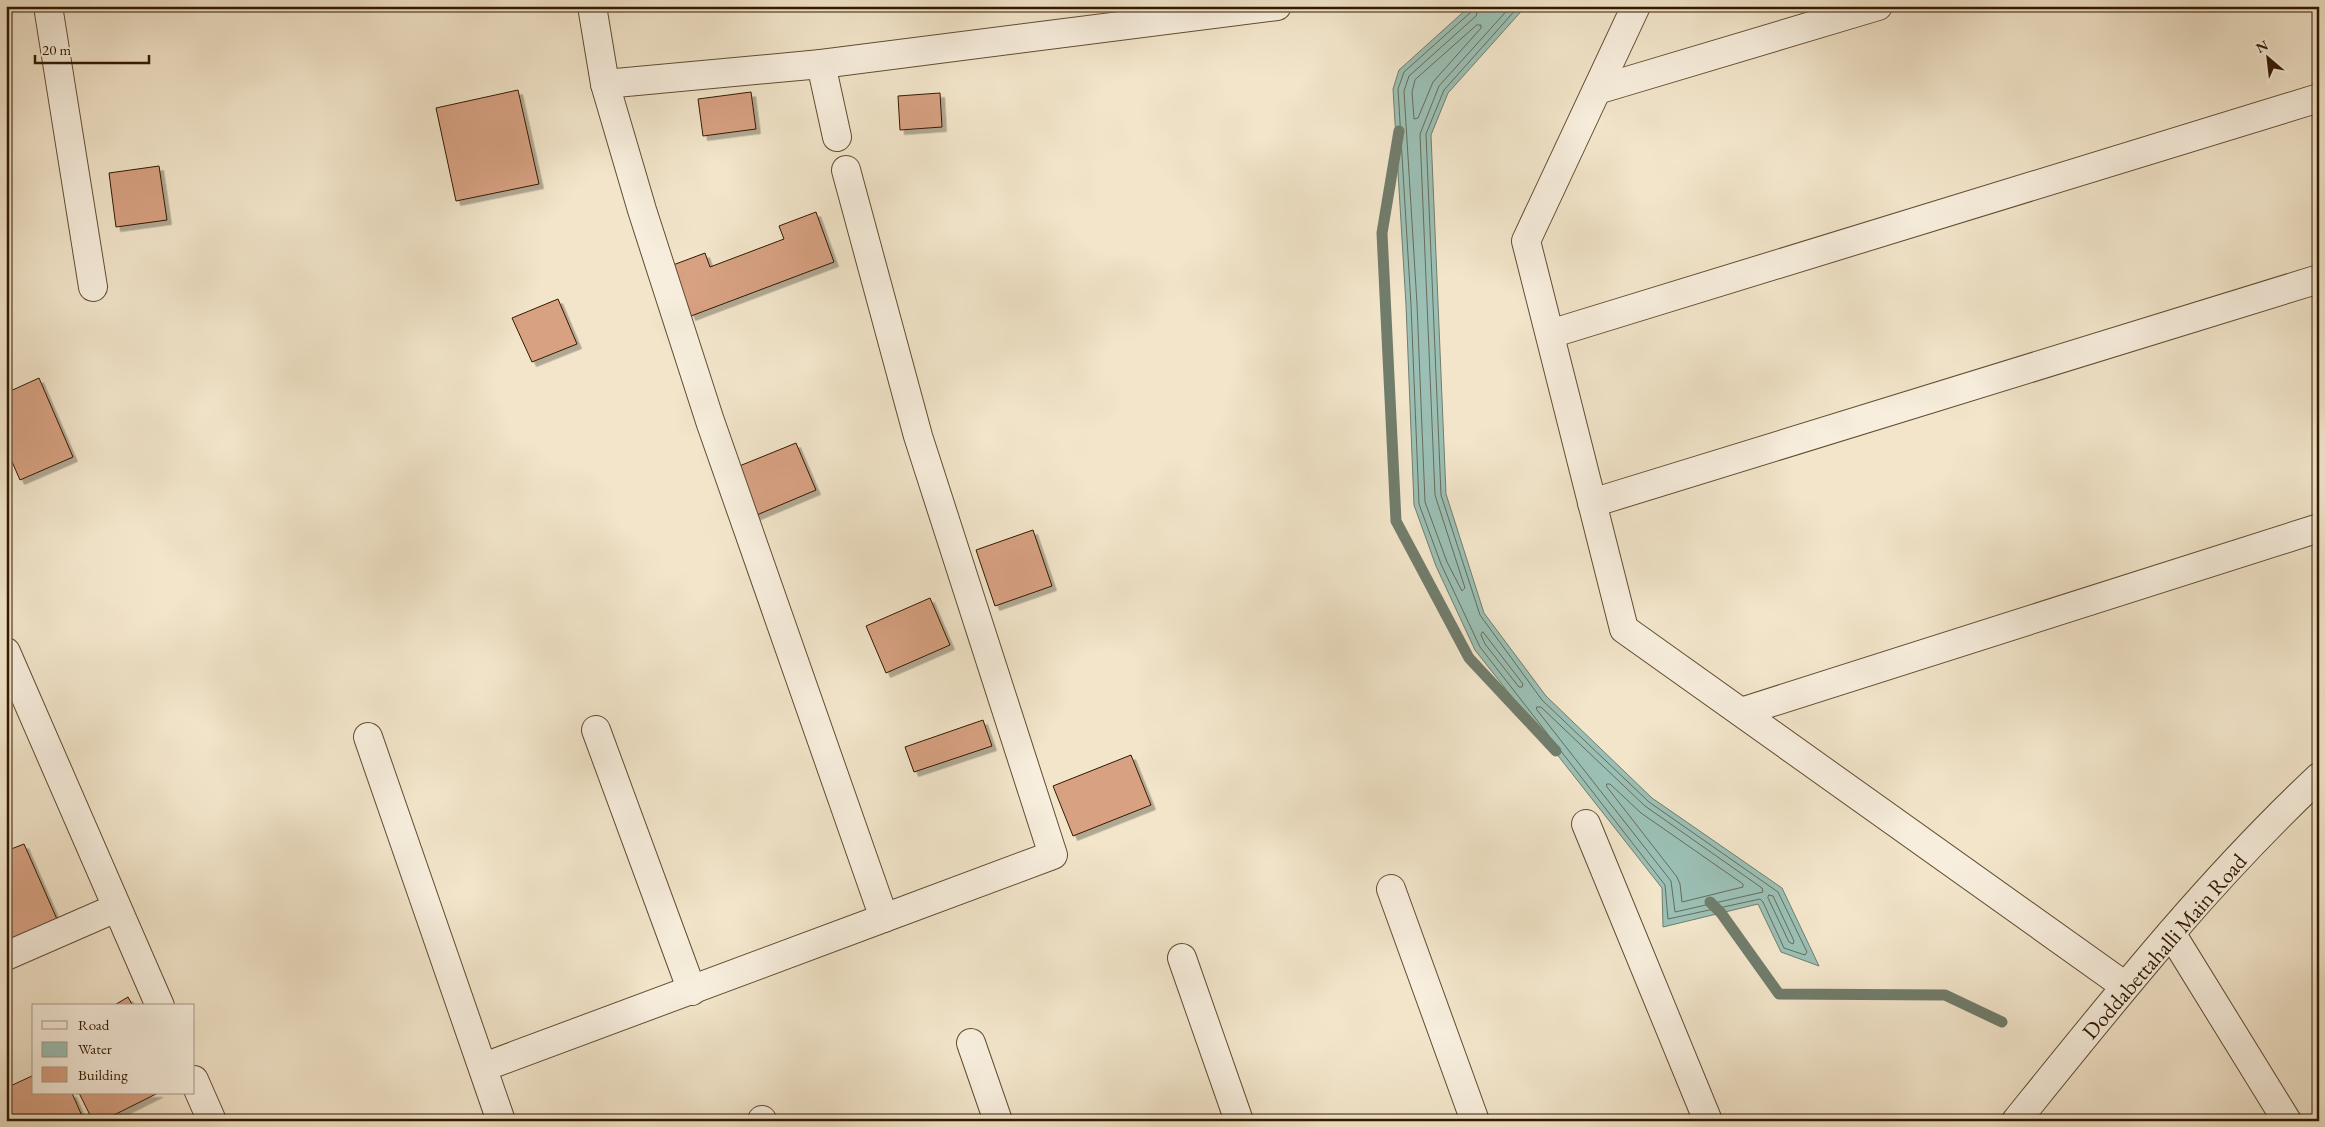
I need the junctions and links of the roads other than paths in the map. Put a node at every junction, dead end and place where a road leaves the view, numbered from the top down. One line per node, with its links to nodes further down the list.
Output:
1 (48, 6): 13 (street)
2 (592, 6): 7 (street)
3 (1278, 6): 6 (street)
4 (1636, 6): 8 (street)
5 (1878, 6): 8 (street)
6 (822, 64): 7 (street); 10 (street)
7 (605, 84): 25 (street)
8 (1597, 90): 14 (street)
9 (2319, 98): 14 (street)
10 (837, 137)
11 (846, 170): 25 (street)
12 (2319, 280): 15 (street)
13 (93, 287)
14 (1550, 334): 15 (street)
15 (1592, 503): 18 (street)
16 (2319, 528): 18 (street)
17 (6, 652): 24 (street)
18 (1741, 712): 29 (street)
19 (596, 730): 30 (street)
20 (368, 737): 33 (street)
21 (2319, 778): 26 (street, Doddabettahalli Main Road)
22 (1586, 824): 41 (street)
23 (1391, 889): 40 (street)
24 (116, 908): 27 (street); 31 (street)
25 (884, 918): 30 (street)
26 (2171, 933): 29 (street, Doddabettahalli Main Road); 42 (street)
27 (6, 956)
28 (1182, 958): 39 (street)
29 (2125, 986): 35 (street, Doddabettahalli Main Road)
30 (692, 991): 33 (street)
31 (159, 1004)
32 (971, 1043): 38 (street)
33 (484, 1067): 37 (street)
34 (195, 1082): 36 (street)
35 (2027, 1116)
36 (212, 1121)
37 (501, 1121)
38 (998, 1121)
39 (1239, 1121)
40 (1475, 1121)
41 (1708, 1121)
42 (2287, 1121)

